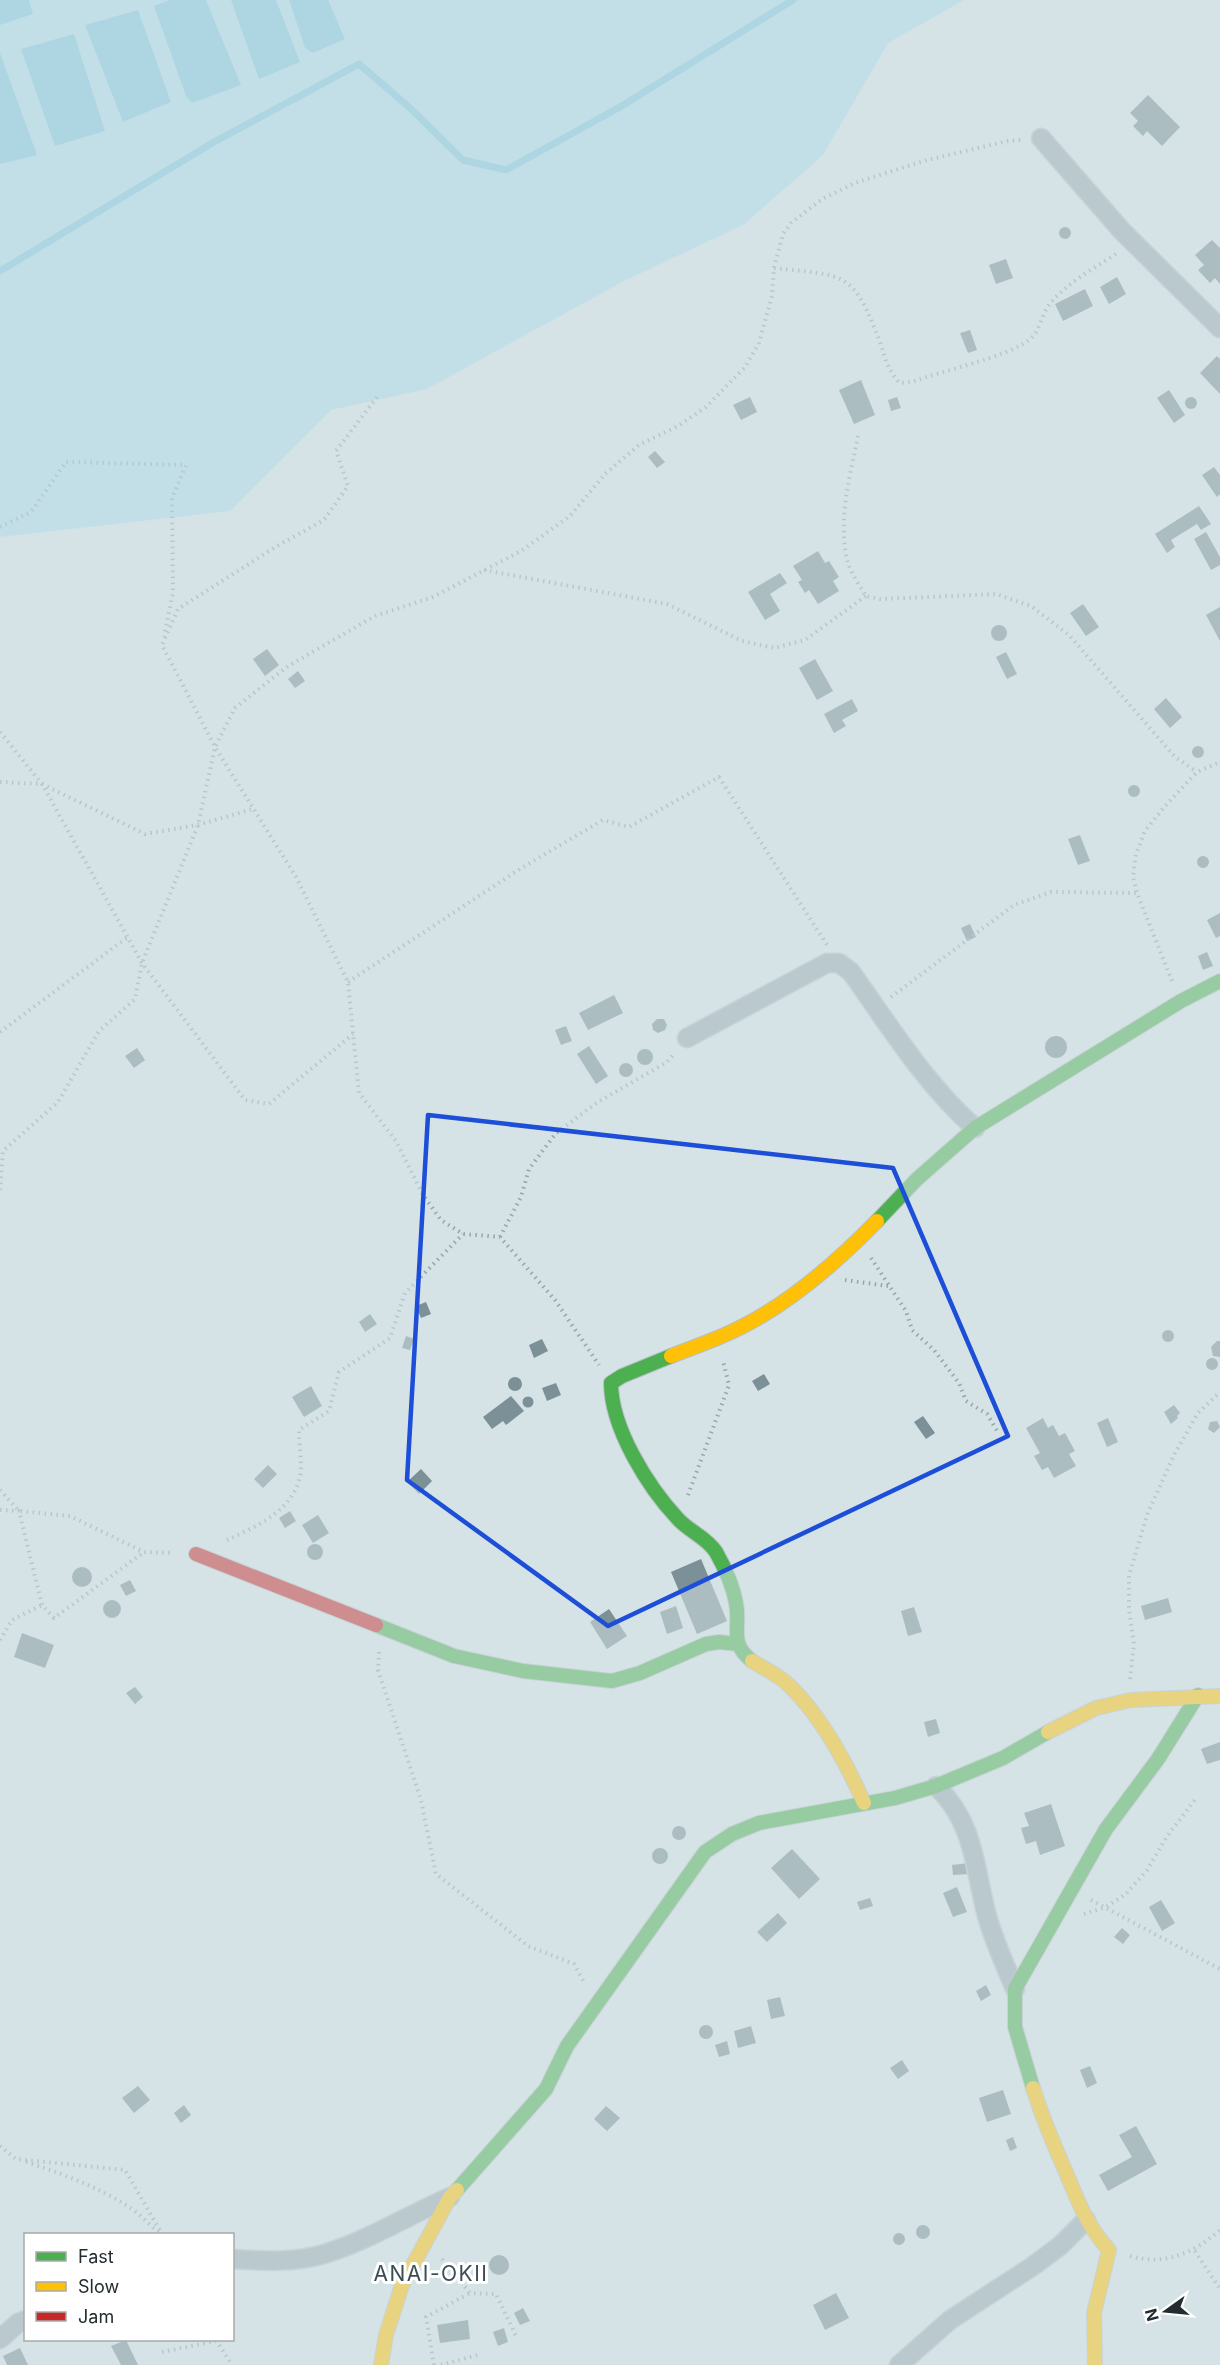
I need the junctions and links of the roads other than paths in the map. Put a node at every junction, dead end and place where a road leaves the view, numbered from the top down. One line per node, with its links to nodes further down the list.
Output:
1 (1041, 138): 2 (street)
2 (1220, 328)
3 (1220, 981): 5 (street)
4 (687, 1038): 5 (street)
5 (975, 1128): 7 (street)
6 (196, 1554): 7 (street)
7 (738, 1644): 11 (street)
8 (1198, 1695): 9 (street); 10 (street); 12 (street)
9 (1220, 1696)
10 (936, 1786): 11 (street); 12 (street)
11 (864, 1803): 13 (street)
12 (1015, 1989): 14 (street)
13 (450, 2197): 15 (street); 18 (street)
14 (1086, 2220): 19 (street); 20 (street)
15 (234, 2259)
16 (24, 2321): 17 (street)
17 (0, 2339)
18 (381, 2365)
19 (899, 2365)
20 (1095, 2365)

